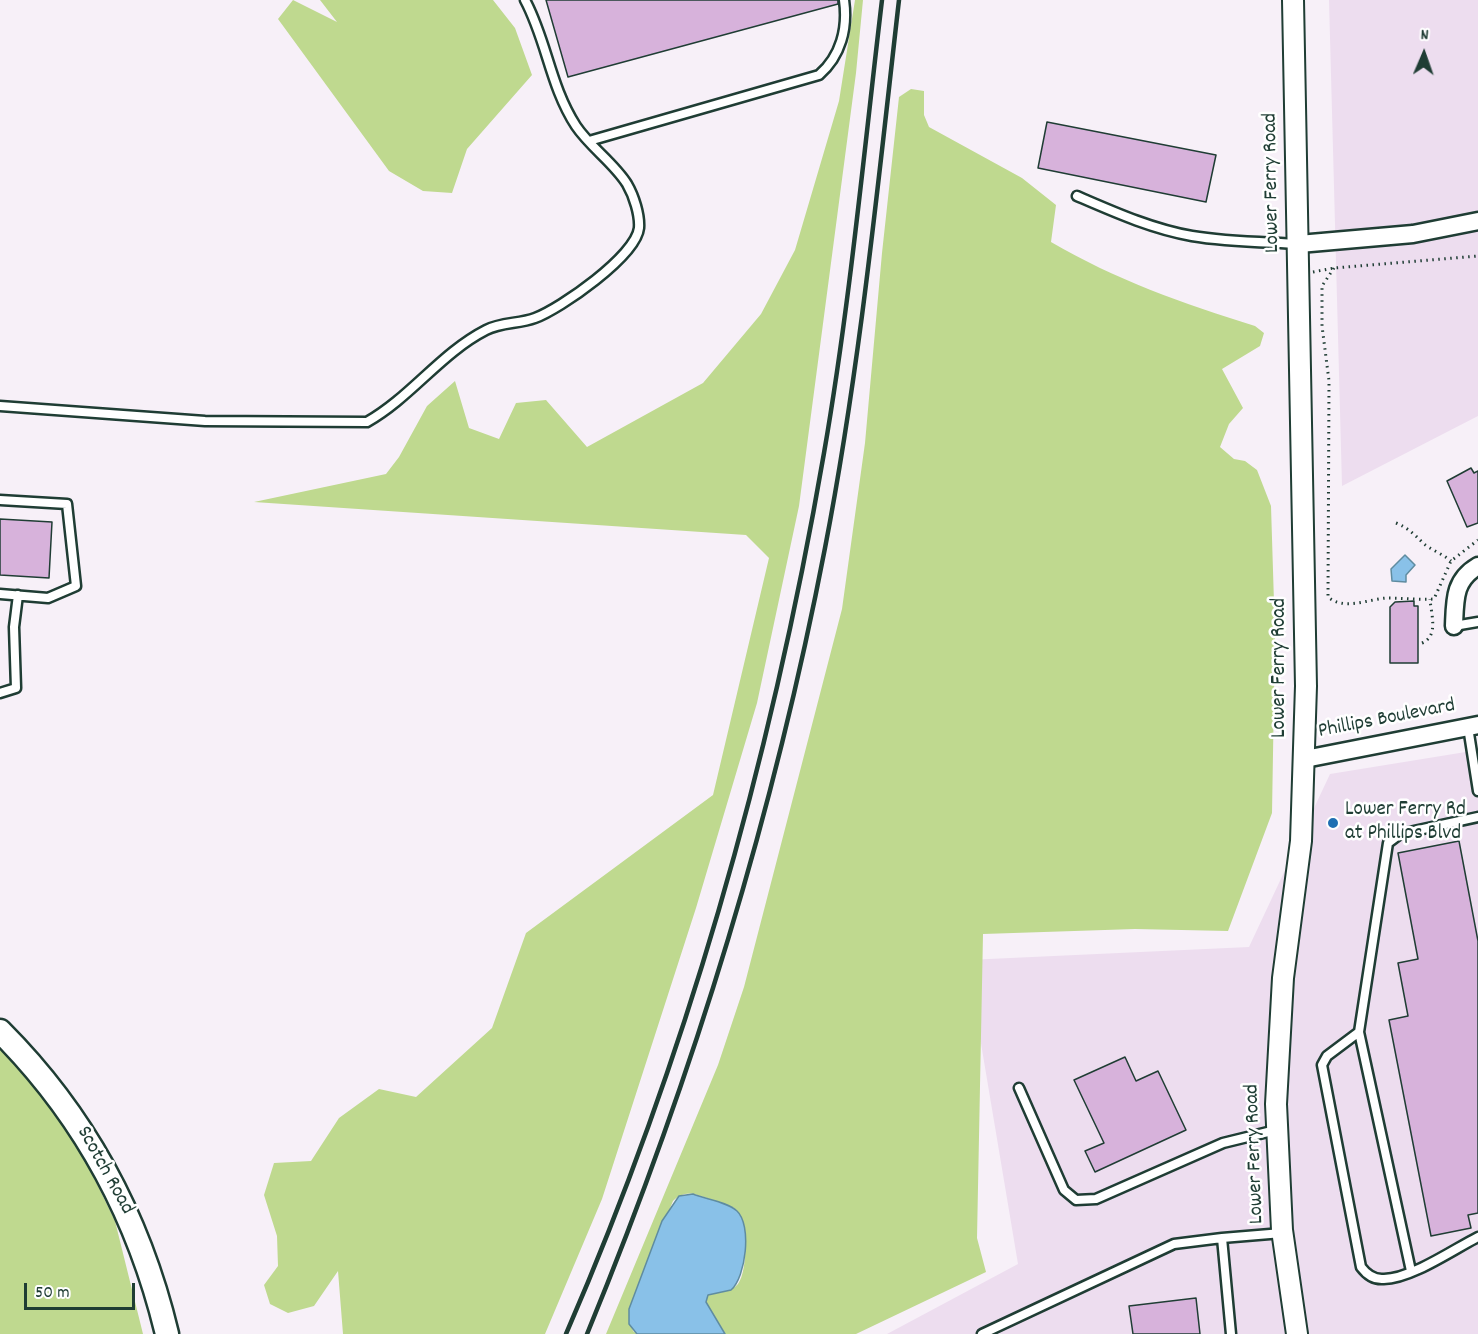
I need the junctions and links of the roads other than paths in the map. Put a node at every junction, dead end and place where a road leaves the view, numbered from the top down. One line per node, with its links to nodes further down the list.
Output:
1 (525, 0): 4 (lane)
2 (844, 0): 4 (lane)
3 (1293, 0): 7 (street, Lower Ferry Road)
4 (589, 141): 8 (lane)
5 (1077, 196): 7 (lane)
6 (1478, 221): 7 (street)
7 (1299, 244): 17 (street, Lower Ferry Road)
8 (0, 406)
9 (0, 500): 12 (lane)
10 (1478, 566): 14 (street)
11 (0, 594): 12 (lane)
12 (18, 596): 15 (lane)
13 (1478, 622): 14 (lane)
14 (1454, 626)
15 (0, 693)
16 (1473, 726): 17 (street, Phillips Boulevard); 18 (lane)
17 (1305, 759): 23 (street, Lower Ferry Road)
18 (1478, 791)
19 (1478, 817): 21 (lane)
20 (0, 1031): 28 (main road, Scotch Road)
21 (1359, 1032): 27 (lane); 27 (lane)
22 (1019, 1088): 23 (lane)
23 (1276, 1130): 24 (street, Lower Ferry Road)
24 (1282, 1233): 26 (lane); 31 (street, Lower Ferry Road)
25 (1478, 1237): 27 (lane)
26 (1222, 1238): 29 (lane); 30 (lane)
27 (1411, 1271)
28 (167, 1334)
29 (982, 1334)
30 (1231, 1334)
31 (1297, 1334)

